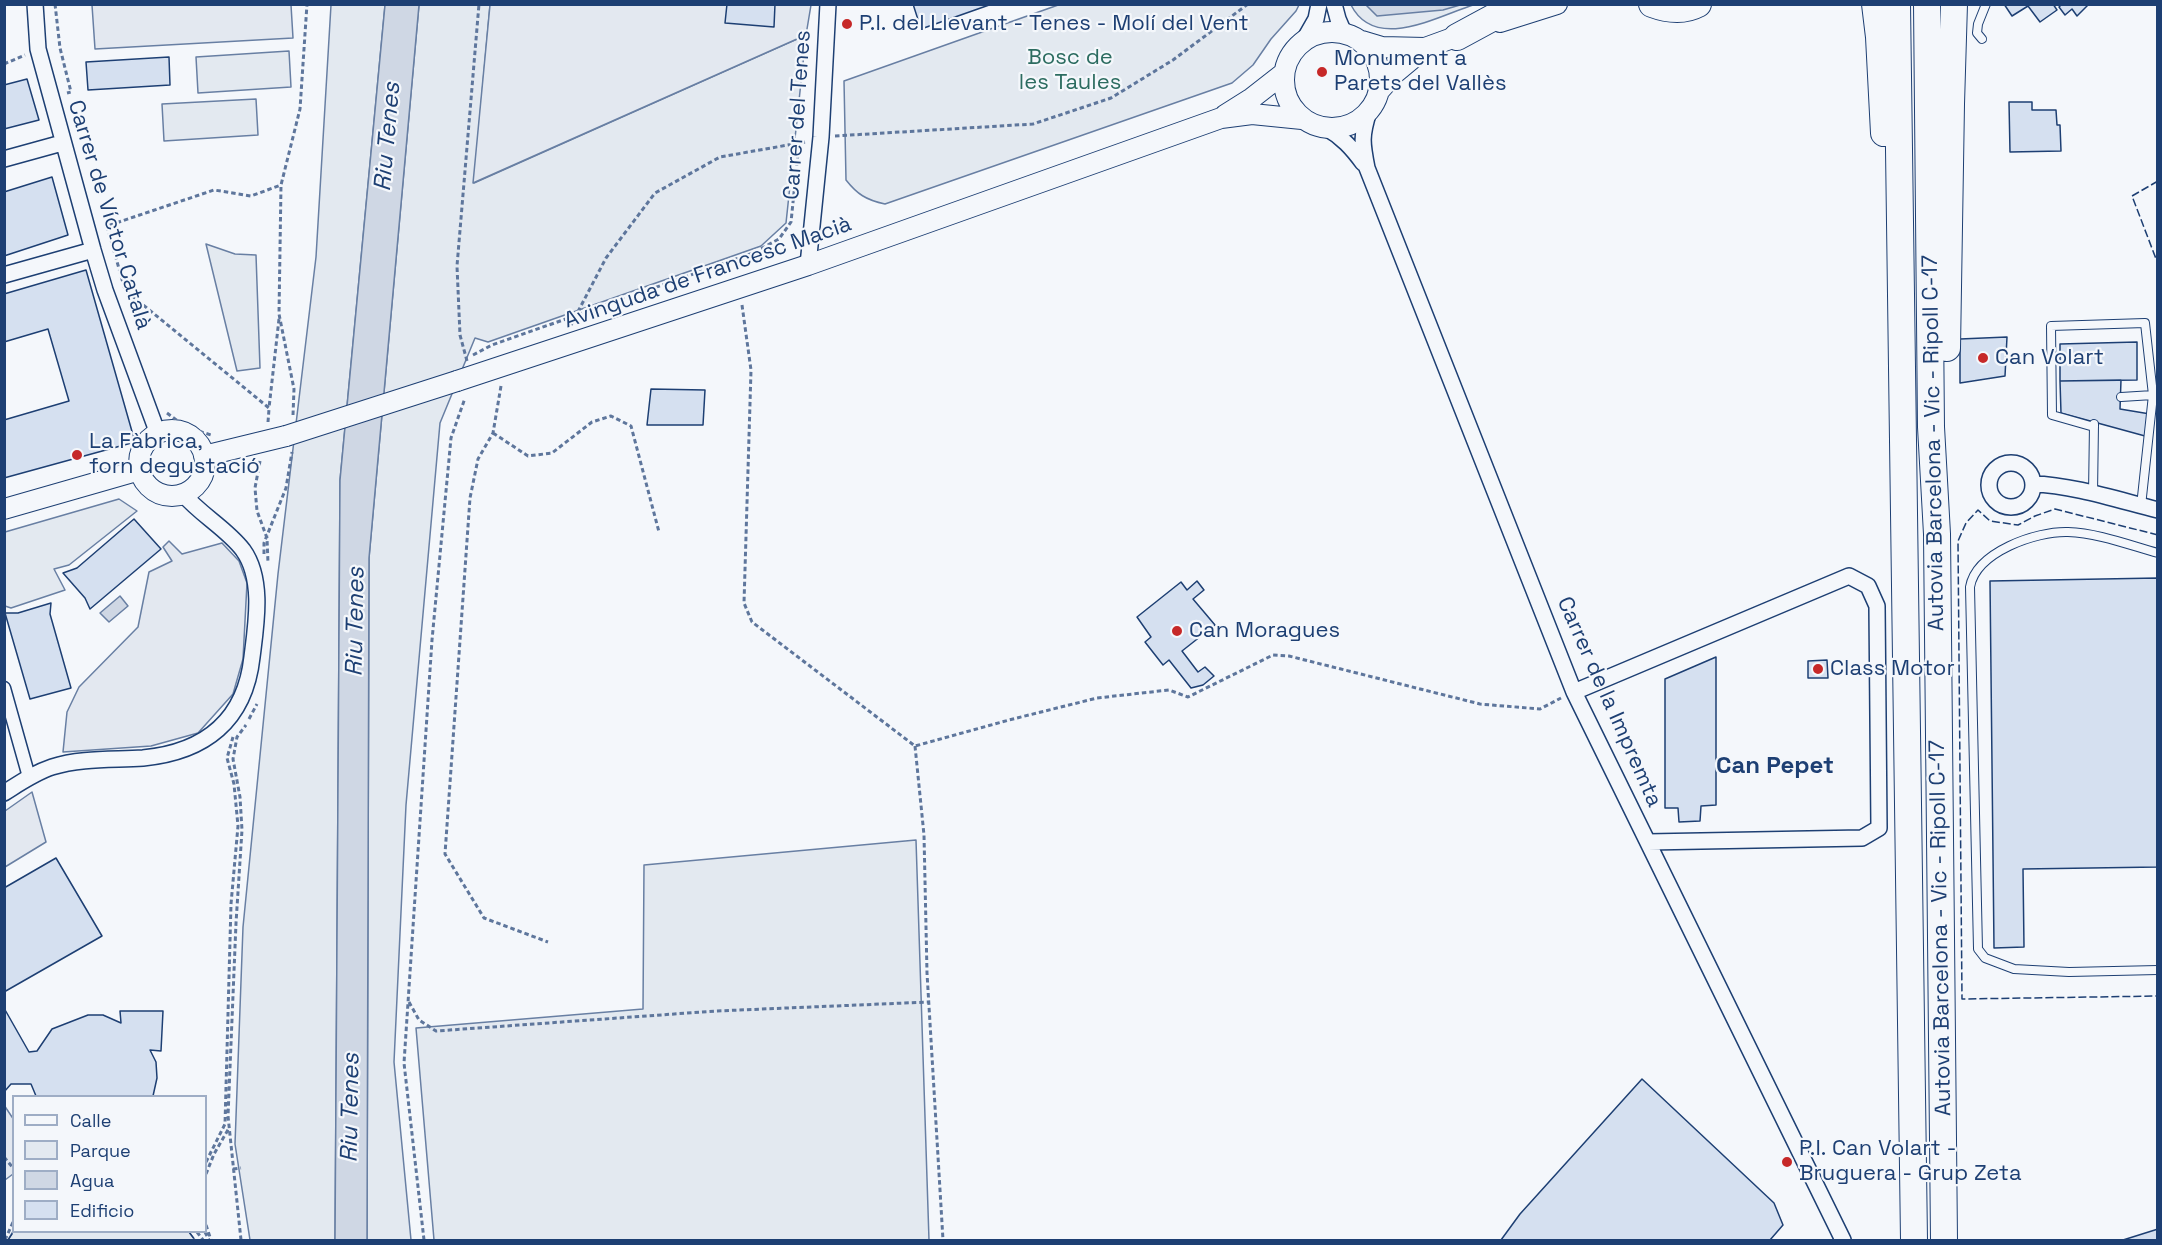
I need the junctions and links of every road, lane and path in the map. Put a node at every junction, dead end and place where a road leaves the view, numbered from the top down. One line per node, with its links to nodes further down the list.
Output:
1 (35, 4): 24 (street, Carrer de Víctor Català)
2 (55, 4): 29 (path)
3 (307, 4): 39 (path)
4 (479, 4): 48 (path)
5 (828, 4): 34 (street, Carrer del Tenes)
6 (1248, 4): 34 (path)
7 (1319, 4): 22 (street)
8 (1334, 4): 20 (street)
9 (1518, 4): 19 (highway)
10 (1652, 4): 11 (highway)
11 (1698, 4)
12 (1875, 4): 53 (highway)
13 (1897, 4): 53 (highway, Autovia Barcelona - Vic - Ripoll C-17)
14 (1927, 4): 54 (highway, Autovia Barcelona - Vic - Ripoll C-17)
15 (1954, 4): 27 (highway)
16 (1969, 4): 27 (highway)
17 (1986, 4): 21 (lane)
18 (1553, 5): 19 (street)
19 (1457, 36): 23 (street)
20 (1353, 37): 22 (street); 23 (street); 28 (street)
21 (1982, 39)
22 (1304, 40): 26 (street)
23 (1425, 48): 28 (street)
24 (38, 49): 25 (path); 29 (street, Carrer de Víctor Català)
25 (4, 64)
26 (1284, 73): 31 (street); 32 (street)
27 (1953, 79): 54 (highway)
28 (1379, 91): 30 (street)
29 (51, 99): 35 (street, Carrer de Víctor Català)
30 (1369, 111): 33 (street); 38 (street)
31 (1221, 118): 32 (street); 41 (street, Avinguda de Francesc Macià)
32 (1302, 119): 33 (street)
33 (1326, 128): 38 (street)
34 (820, 137): 36 (path); 41 (street, Carrer del Tenes)
35 (62, 143): 37 (street); 40 (street, Carrer de Víctor Català)
36 (799, 144): 45 (path); 45 (path)
37 (4, 159)
38 (1366, 168): 73 (street, Carrer de la Impremta)
39 (281, 185): 44 (path); 51 (path)
40 (93, 250): 42 (street); 57 (street, Carrer de Víctor Català)
41 (808, 265): 43 (street, Avinguda de Francesc Macià)
42 (4, 275)
43 (739, 288): 46 (street, Avinguda de Francesc Macià); 74 (path)
44 (279, 314): 51 (path); 55 (path)
45 (576, 315): 46 (path); 48 (path)
46 (560, 348): 47 (street, Avinguda de Francesc Macià)
47 (504, 366): 48 (street, Avinguda de Francesc Macià); 56 (path)
48 (463, 370): 55 (street, Avinguda de Francesc Macià, bridge); 80 (path)
49 (2153, 395): 50 (lane); 64 (lane); 65 (lane)
50 (2121, 398)
51 (269, 408): 55 (path)
52 (160, 409): 58 (path)
53 (1904, 424): 95 (highway, Autovia Barcelona - Vic - Ripoll C-17)
54 (1931, 427): 96 (highway, Autovia Barcelona - Vic - Ripoll C-17)
55 (287, 430): 59 (street, Avinguda de Francesc Macià); 69 (path)
56 (493, 433): 68 (path); 78 (path)
57 (158, 434): 59 (street); 61 (street)
58 (219, 434)
59 (204, 456): 63 (street)
60 (260, 457): 69 (path)
61 (140, 470): 63 (street); 66 (street)
62 (2033, 484): 64 (street)
63 (183, 494): 75 (street)
64 (2093, 494): 65 (street)
65 (2141, 506): 67 (street)
66 (4, 509)
67 (2157, 510)
68 (659, 532)
69 (267, 538): 71 (path)
70 (2157, 553): 79 (lane)
71 (263, 566)
72 (4, 688): 75 (street)
73 (1574, 692): 74 (path); 77 (street, Carrer de la Impremta); 77 (street)
74 (915, 746): 81 (path)
75 (29, 777): 76 (street)
76 (4, 794)
77 (1648, 842): 94 (street, Carrer de la Impremta)
78 (548, 942)
79 (2157, 970)
80 (408, 1000): 81 (path); 92 (path)
81 (929, 1002): 93 (path)
82 (230, 1126): 83 (path); 84 (path); 87 (path)
83 (214, 1154): 85 (path); 88 (path)
84 (207, 1156)
85 (207, 1158)
86 (241, 1168): 87 (path)
87 (233, 1169): 91 (path)
88 (207, 1172)
89 (12, 1224): 90 (path)
90 (5, 1240)
91 (241, 1240)
92 (424, 1240)
93 (943, 1240)
94 (1843, 1240)
95 (1914, 1240)
96 (1944, 1240)

